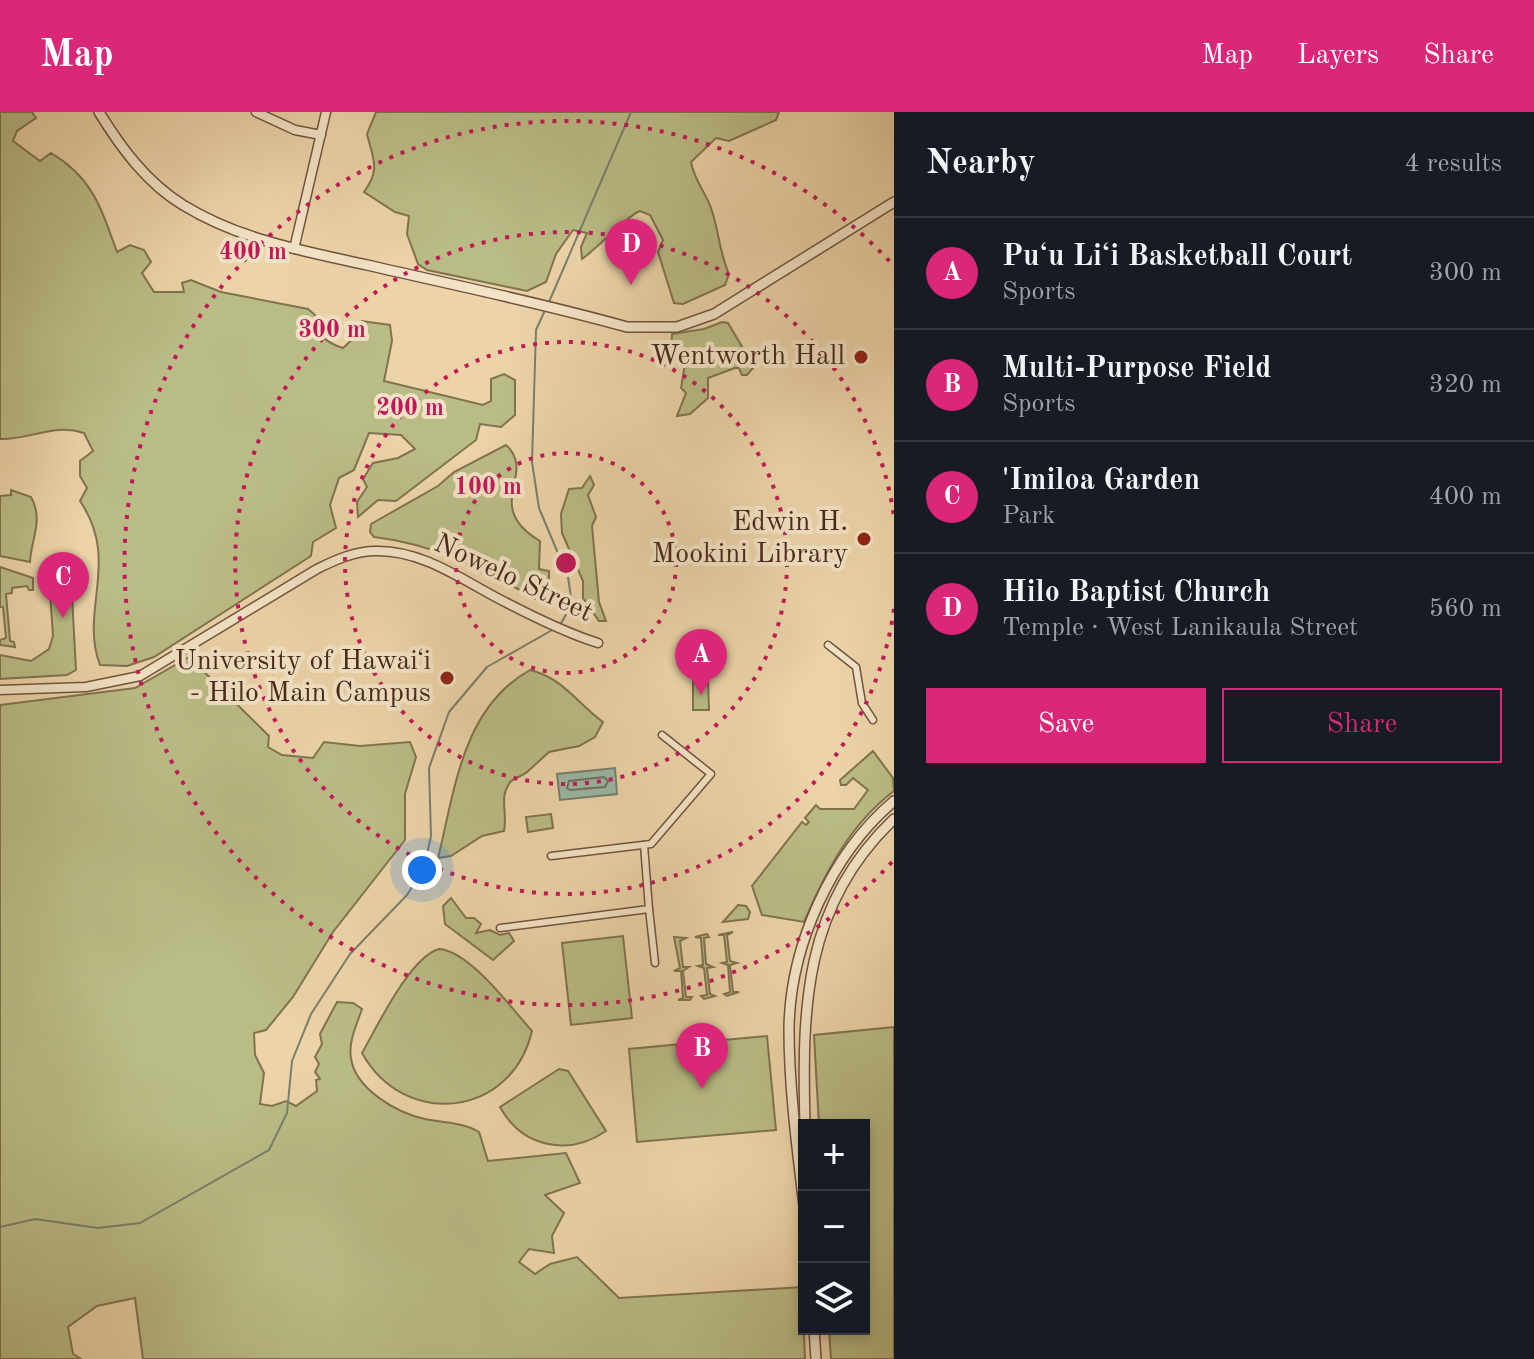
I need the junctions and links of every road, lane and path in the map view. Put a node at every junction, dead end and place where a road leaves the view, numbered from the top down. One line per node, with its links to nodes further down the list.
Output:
1 (99, 112): 6 (street)
2 (256, 112): 4 (street)
3 (326, 112): 4 (street)
4 (321, 135): 6 (street)
5 (894, 202): 6 (street)
6 (294, 249)
7 (598, 643): 9 (street, Nowelo Street)
8 (828, 645): 10 (street)
9 (0, 693)
10 (873, 720)
11 (662, 735): 14 (street)
12 (894, 801): 20 (street)
13 (894, 819): 19 (street)
14 (644, 845): 15 (street); 16 (street)
15 (551, 856)
16 (649, 909): 17 (street); 18 (street)
17 (500, 928)
18 (655, 963)
19 (805, 1119)
20 (803, 1191)
21 (814, 1335): 22 (street)
22 (816, 1359)

